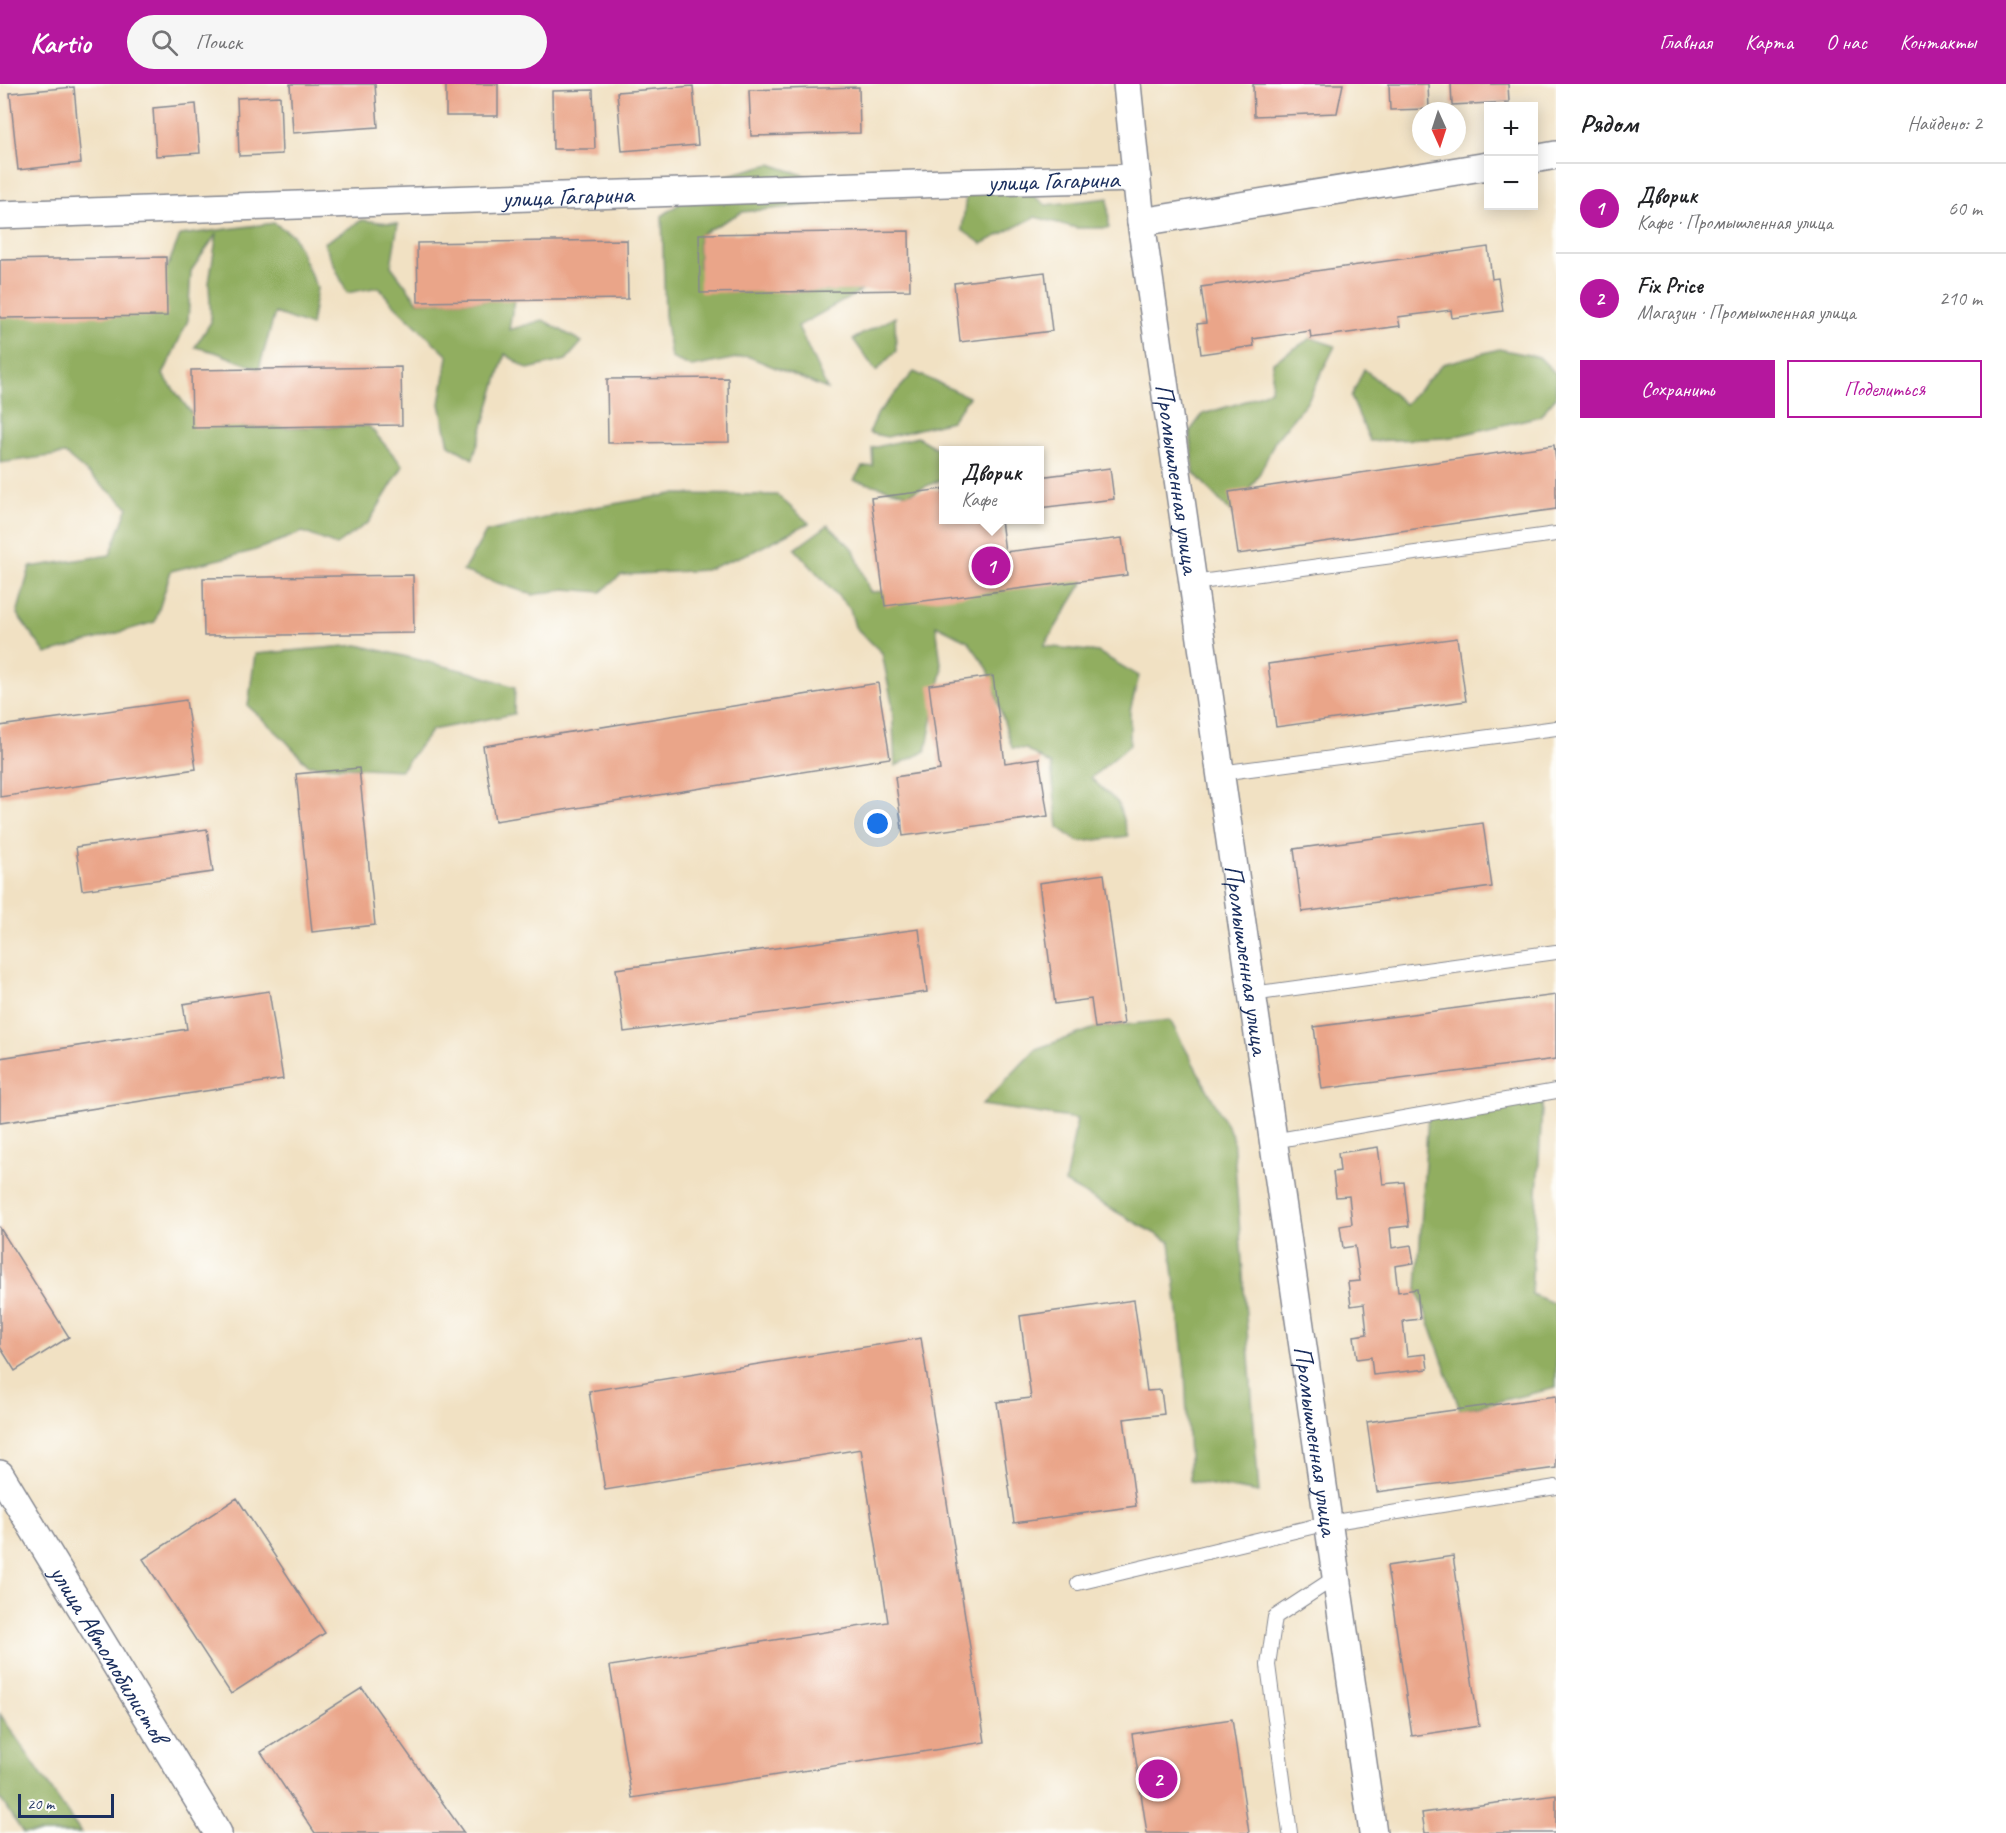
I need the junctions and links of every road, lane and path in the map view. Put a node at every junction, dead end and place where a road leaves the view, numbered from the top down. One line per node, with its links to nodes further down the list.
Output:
1 (1126, 84): 5 (street, Промышленная улица)
2 (1556, 155): 3 (street)
3 (1538, 158)
4 (1484, 167): 7 (street, улица Гагарина)
5 (1137, 178): 6 (street, улица Гагарина); 7 (street, Промышленная улица)
6 (0, 215)
7 (1142, 222): 9 (street, Промышленная улица)
8 (1556, 534): 9 (lane)
9 (1193, 583): 11 (street, Промышленная улица)
10 (1556, 728): 11 (lane)
11 (1220, 772): 13 (street, Промышленная улица)
12 (1556, 952): 13 (lane)
13 (1252, 994): 15 (street, Промышленная улица)
14 (1556, 1091): 15 (lane)
15 (1273, 1141): 18 (street, Промышленная улица)
16 (0, 1474): 21 (street, улица Автомобилистов)
17 (1556, 1487): 18 (lane)
18 (1328, 1523): 19 (street, Промышленная улица); 20 (lane)
19 (1336, 1577): 22 (lane); 23 (street, Промышленная улица)
20 (1078, 1583)
21 (218, 1833)
22 (1290, 1833)
23 (1372, 1833)

